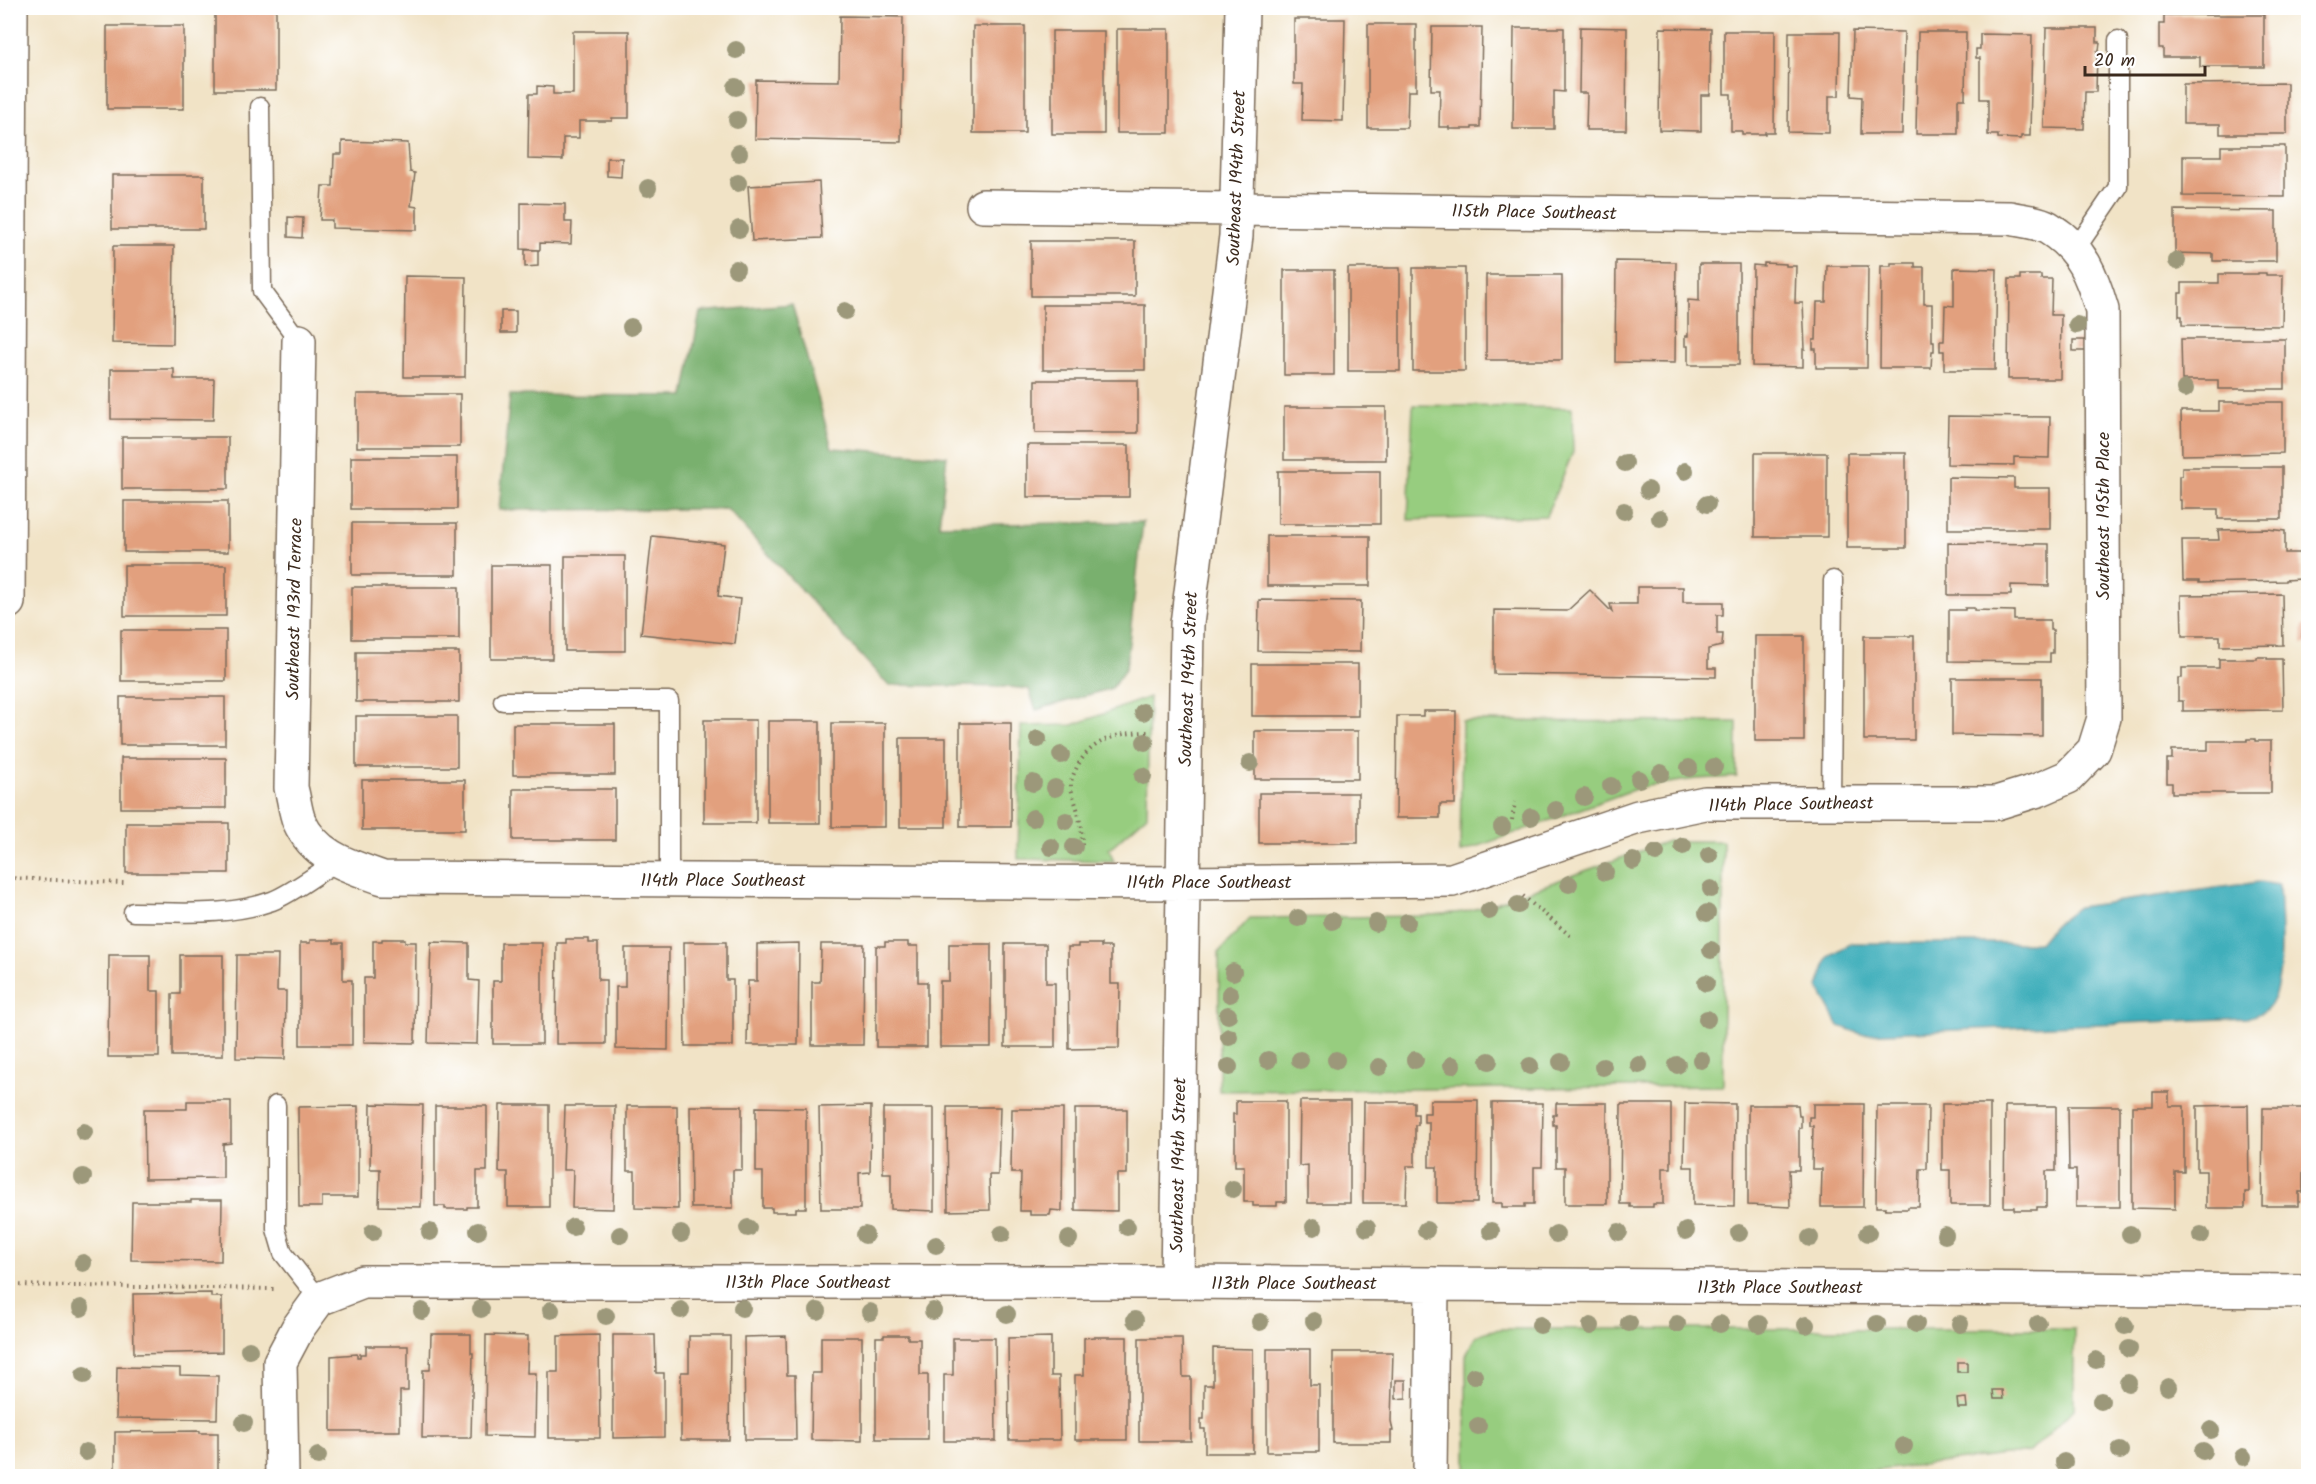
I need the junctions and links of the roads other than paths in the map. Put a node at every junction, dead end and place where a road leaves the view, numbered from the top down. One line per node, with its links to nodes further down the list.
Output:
1 (11, 8): 9 (street)
2 (1242, 8): 6 (street, Southeast 194th Street)
3 (2118, 40): 7 (lane)
4 (260, 107): 8 (lane)
5 (983, 206): 6 (street, 115th Place Southeast)
6 (1237, 207): 7 (street, 115th Place Southeast); 17 (street, Southeast 194th Street)
7 (2075, 249): 13 (street, Southeast 195th Place)
8 (299, 341): 15 (street, Southeast 193rd Terrace)
9 (8, 531): 11 (street)
10 (1833, 580): 14 (lane)
11 (8, 602)
12 (503, 701): 16 (lane)
13 (2068, 777): 14 (street, 114th Place Southeast)
14 (1832, 803): 17 (street, 114th Place Southeast)
15 (336, 862): 16 (street, 114th Place Southeast); 18 (lane)
16 (669, 879): 17 (street, 114th Place Southeast)
17 (1183, 883): 20 (street, Southeast 194th Street)
18 (136, 912)
19 (276, 1105): 23 (lane)
20 (1177, 1282): 21 (street, 113th Place Southeast); 23 (street, 113th Place Southeast)
21 (1432, 1284): 22 (street, 113th Place Southeast); 25 (street)
22 (2308, 1291)
23 (319, 1299): 24 (street)
24 (282, 1476)
25 (1430, 1476)

